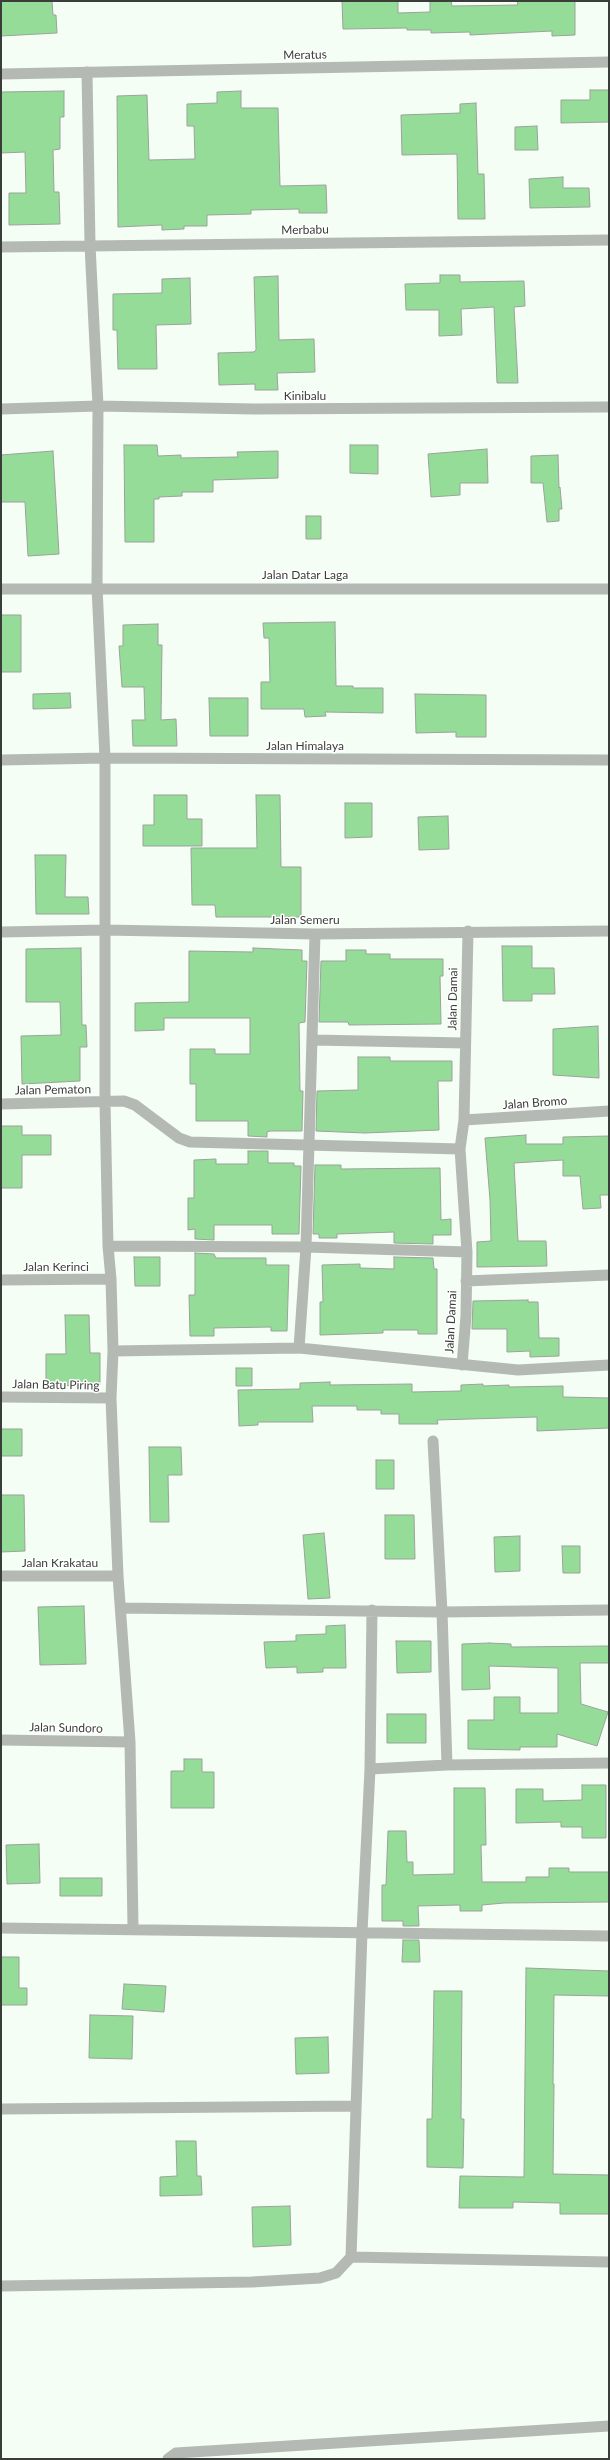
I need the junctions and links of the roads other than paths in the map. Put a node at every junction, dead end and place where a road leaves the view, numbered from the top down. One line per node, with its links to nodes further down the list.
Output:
1 (609, 62): 2 (street, Meratus)
2 (87, 72): 3 (street, Meratus); 5 (street)
3 (1, 74)
4 (609, 240): 5 (street, Merbabu)
5 (90, 245): 6 (street, Merbabu); 7 (street)
6 (1, 247)
7 (98, 406): 8 (street, Kinibalu); 9 (street, Kinibalu); 10 (street)
8 (609, 407)
9 (1, 409)
10 (97, 587): 11 (street, Jalan Datar Laga); 12 (street, Jalan Datar Laga); 13 (street)
11 (1, 589)
12 (609, 589)
13 (105, 758): 14 (street, Jalan Himalaya); 15 (street, Jalan Himalaya); 16 (street)
14 (1, 760)
15 (609, 760)
16 (105, 930): 19 (street, Jalan Semeru); 20 (street, Jalan Semeru); 23 (street)
17 (468, 931): 18 (street, Jalan Semeru); 20 (street, Jalan Semeru); 22 (street, Jalan Damai)
18 (609, 931)
19 (1, 932)
20 (315, 934): 21 (street)
21 (313, 1040): 22 (street); 27 (street)
22 (465, 1042): 26 (street, Jalan Damai)
23 (106, 1102): 24 (street, Jalan Pematon); 27 (street, Jalan Pematon); 29 (street)
24 (1, 1104)
25 (609, 1111): 26 (street, Jalan Bromo)
26 (464, 1120): 28 (street, Jalan Damai)
27 (308, 1144): 28 (street, Jalan Pematon); 30 (street)
28 (460, 1149): 31 (street, Jalan Damai)
29 (108, 1246): 30 (street); 33 (street)
30 (306, 1247): 31 (street); 36 (street)
31 (467, 1252): 35 (street, Jalan Damai)
32 (609, 1275): 35 (street)
33 (111, 1279): 34 (street, Jalan Kerinci); 37 (street)
34 (1, 1280)
35 (466, 1281): 38 (street, Jalan Damai)
36 (299, 1348): 37 (street, Jalan Damai); 38 (street, Jalan Damai)
37 (113, 1351): 41 (street)
38 (462, 1365): 39 (street)
39 (609, 1365)
40 (1, 1397): 41 (street, Jalan Batu Piring)
41 (111, 1398): 44 (street)
42 (433, 1441): 48 (street)
43 (1, 1576): 44 (street, Jalan Krakatau)
44 (118, 1576): 45 (street)
45 (122, 1608): 46 (street); 50 (street)
46 (372, 1610): 48 (street); 53 (street)
47 (609, 1610): 48 (street)
48 (442, 1612): 52 (street)
49 (1, 1740): 50 (street, Jalan Sundoro)
50 (130, 1742): 55 (street)
51 (609, 1763): 52 (street)
52 (447, 1765): 53 (street)
53 (370, 1769): 56 (street)
54 (1, 1928): 55 (street)
55 (133, 1928): 56 (street)
56 (362, 1932): 57 (street); 58 (street)
57 (609, 1936)
58 (356, 2106): 59 (street); 60 (street)
59 (1, 2108)
60 (351, 2257): 61 (street); 62 (street)
61 (609, 2262)
62 (1, 2286)
63 (609, 2426): 64 (street)
64 (168, 2459)

